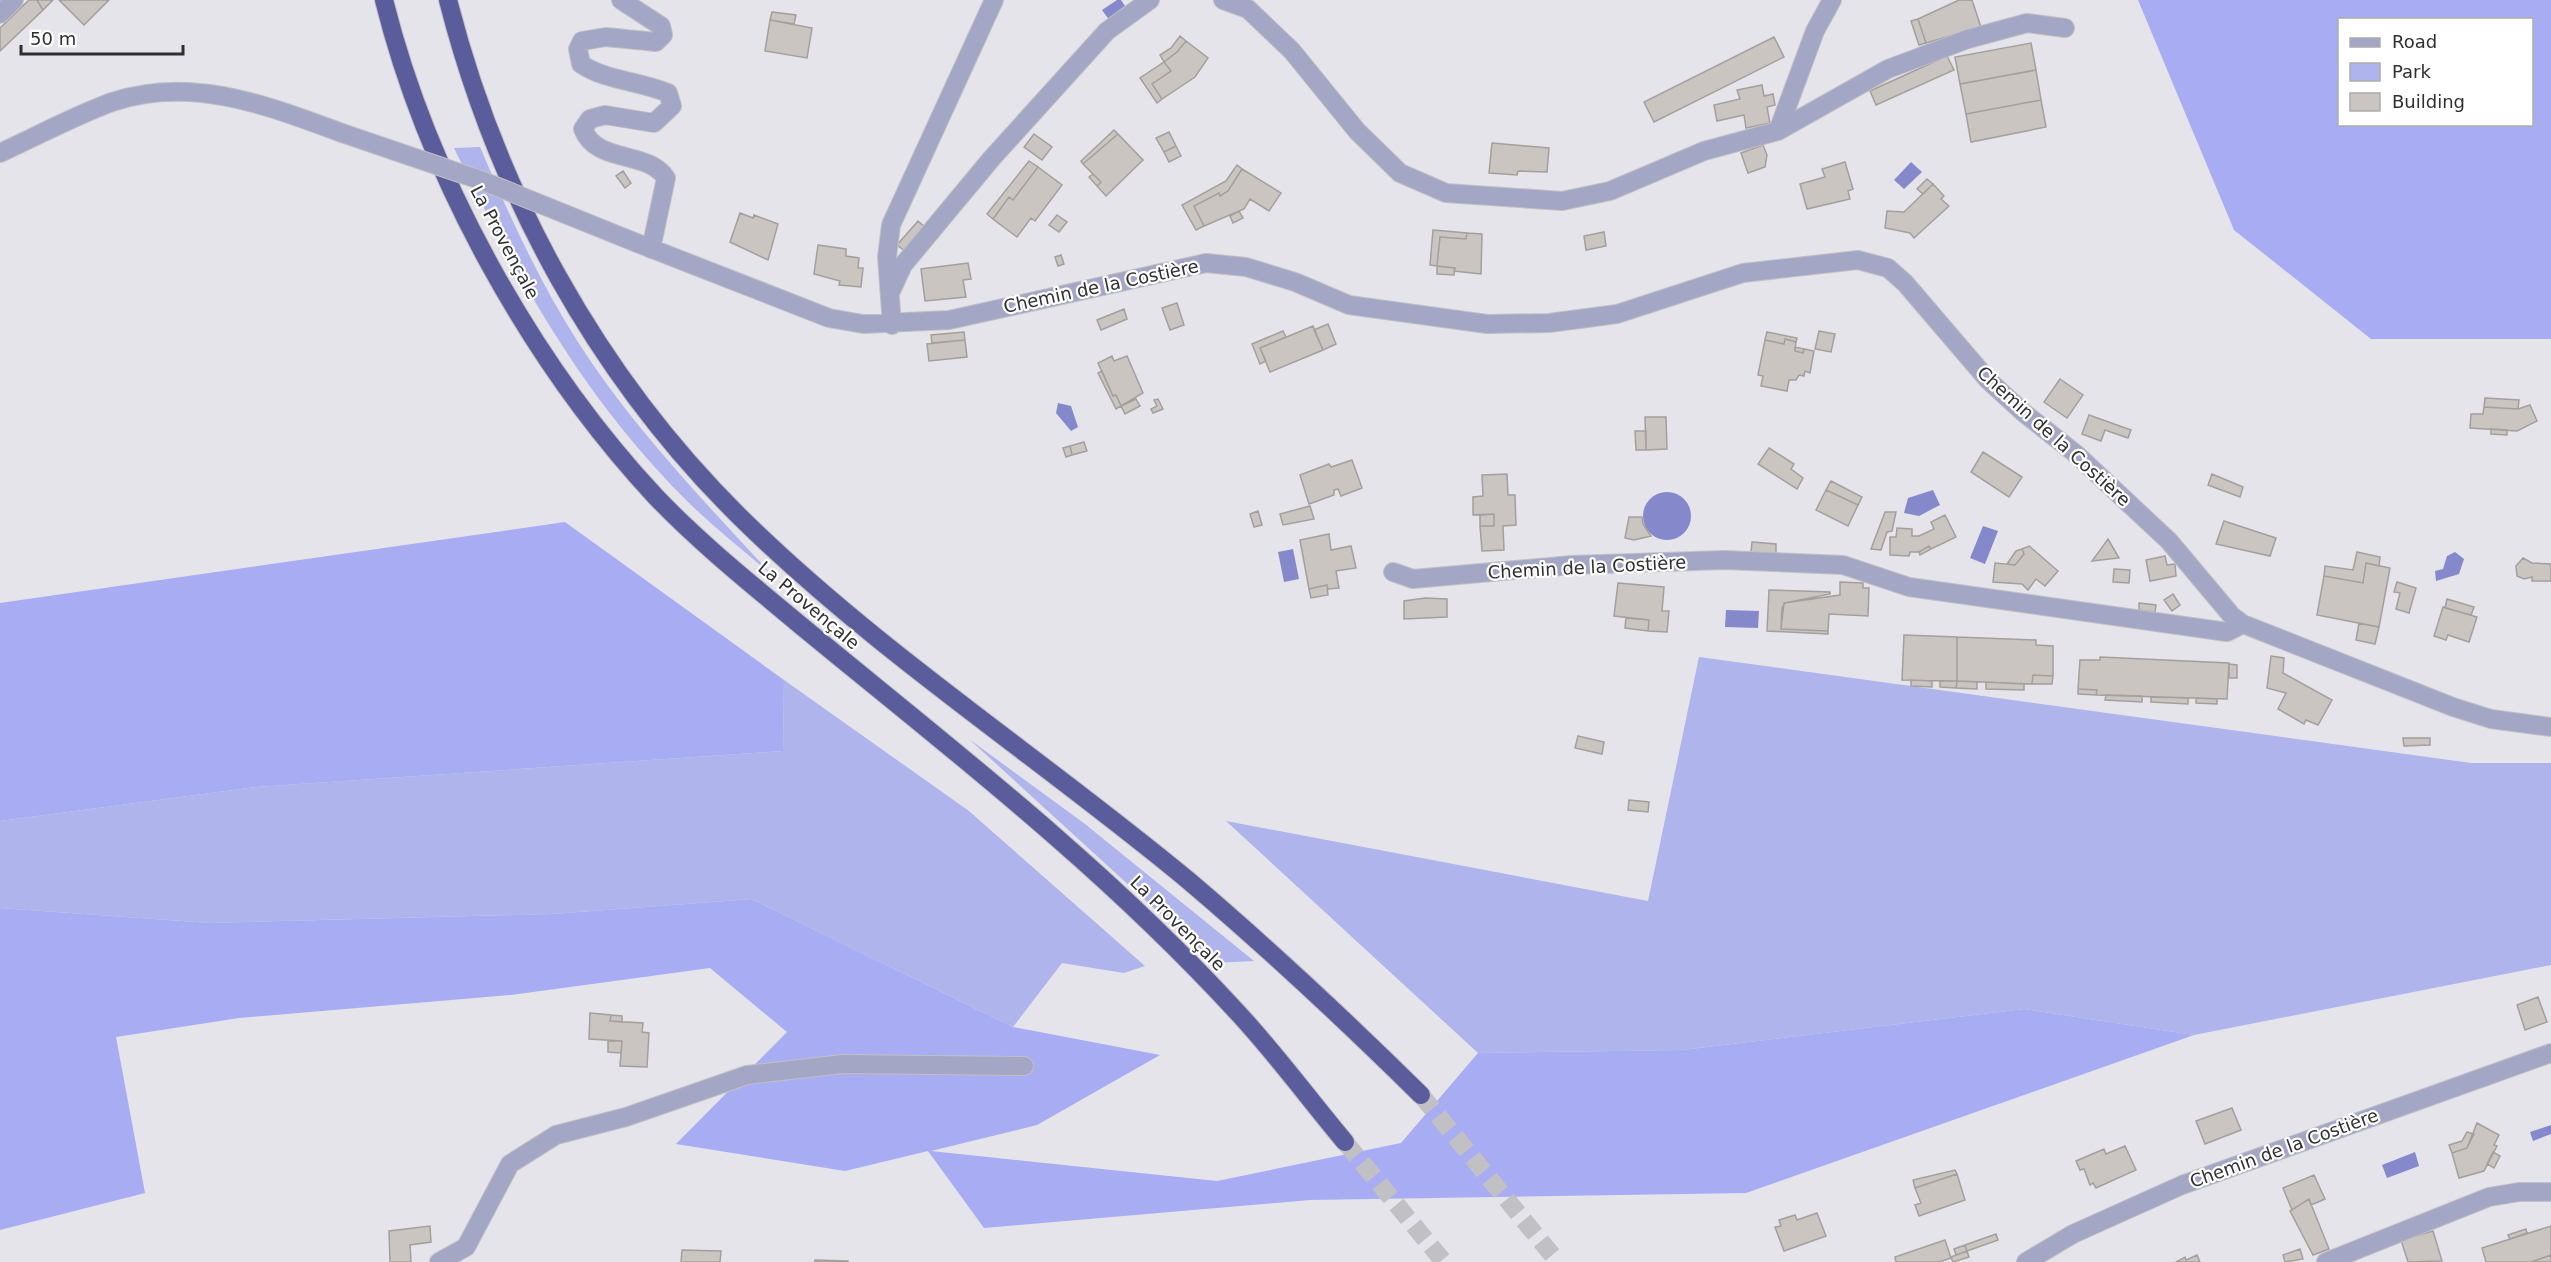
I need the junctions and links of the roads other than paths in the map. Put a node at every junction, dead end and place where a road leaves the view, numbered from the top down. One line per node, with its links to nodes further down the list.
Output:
1 (14, 0): 9 (street)
2 (384, 0): 22 (highway, La Provençale)
3 (448, 0): 21 (highway, La Provençale)
4 (621, 0): 13 (street)
5 (994, 0): 14 (street)
6 (1150, 0): 14 (street)
7 (1223, 0): 11 (street)
8 (1832, 0): 11 (street)
9 (0, 14)
10 (2065, 28): 11 (street)
11 (1778, 131)
12 (0, 153): 13 (street, Chemin de la Costière, bridge)
13 (644, 246): 15 (street, Chemin de la Costière)
14 (891, 291): 15 (street)
15 (892, 325): 17 (street, Chemin de la Costière)
16 (1393, 572): 17 (street, Chemin de la Costière)
17 (2243, 624): 18 (street, Chemin de la Costière)
18 (2551, 727)
19 (2551, 1053): 25 (street, Chemin de la Costière)
20 (1024, 1066): 24 (street)
21 (1421, 1095)
22 (1345, 1142)
23 (2551, 1192): 26 (street)
24 (439, 1262)
25 (2026, 1262)
26 (2326, 1262)

